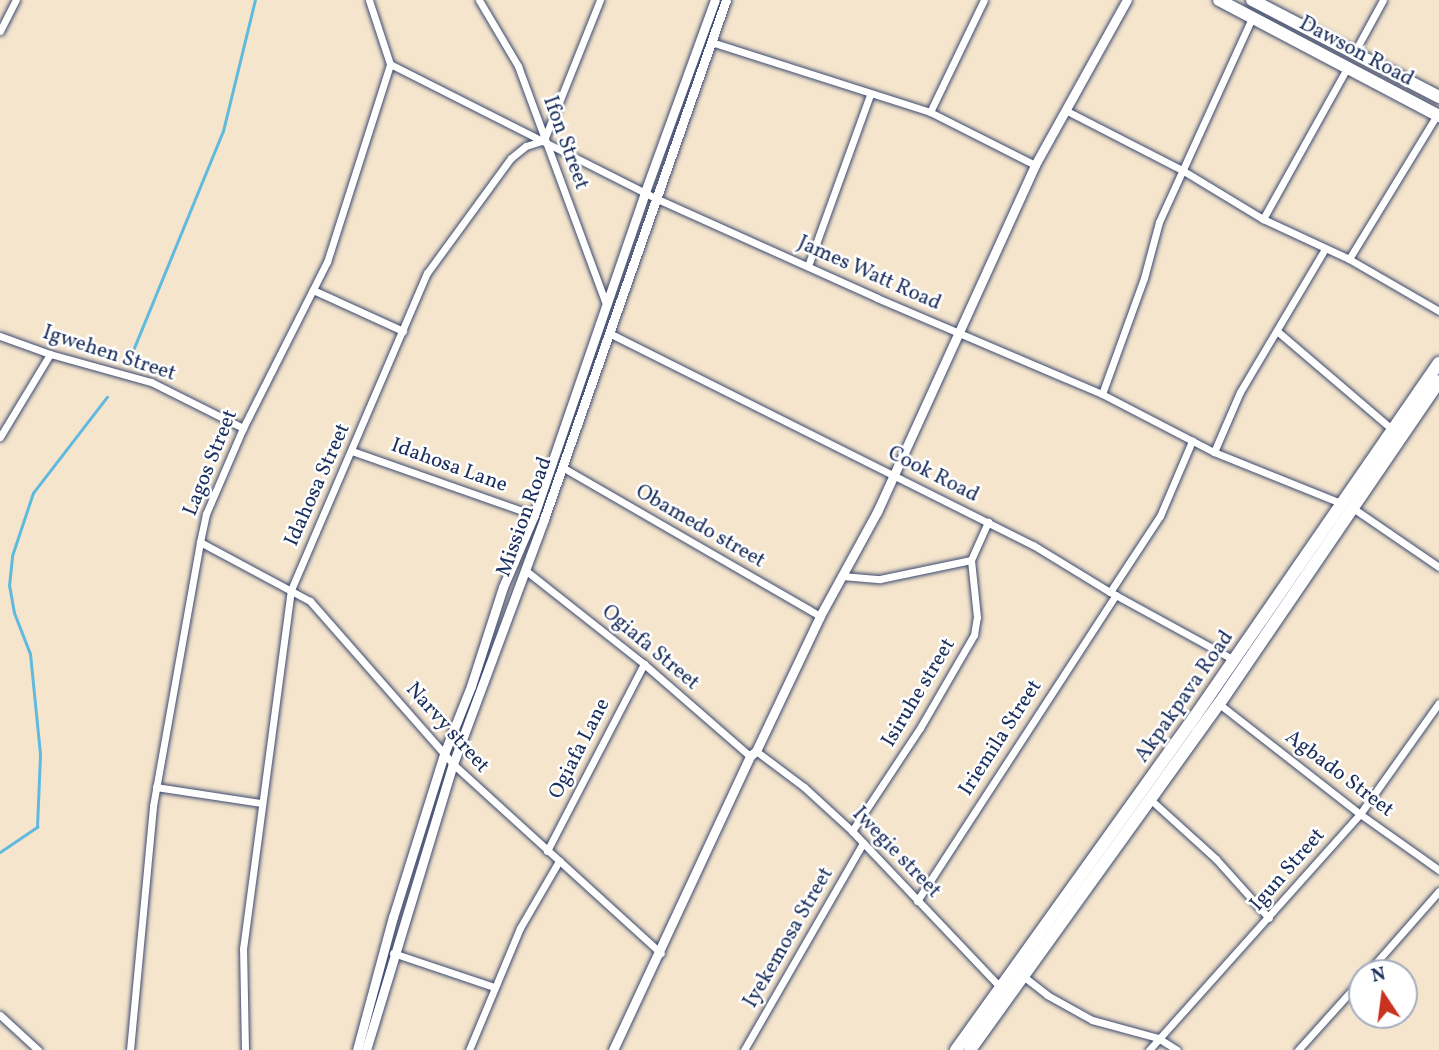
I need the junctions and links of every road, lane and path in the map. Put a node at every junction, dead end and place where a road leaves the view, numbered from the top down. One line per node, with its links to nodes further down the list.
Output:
1 (16, 0): 13 (street)
2 (369, 0): 16 (street)
3 (479, 0): 23 (street, Ifon Street)
4 (600, 0): 23 (street)
5 (715, 0): 26 (street, Mission Road)
6 (726, 0): 14 (street, Mission Road)
7 (984, 0): 21 (street)
8 (1127, 0): 20 (street)
9 (1219, 0): 12 (highway, Dawson Road)
10 (1252, 0): 15 (highway, Dawson Road)
11 (1383, 0): 15 (street)
12 (1252, 18): 17 (highway, Dawson Road); 25 (street)
13 (0, 31)
14 (711, 42): 18 (street); 27 (street, Mission Road)
15 (1354, 53): 19 (highway, Dawson Road)
16 (390, 64): 23 (street, James Watt Road); 32 (street, Lagos Street)
17 (1346, 70): 22 (highway, Dawson Road); 28 (street)
18 (870, 95): 21 (street); 31 (street)
19 (1439, 97)
20 (1067, 111): 24 (street); 25 (street)
21 (930, 112): 24 (street)
22 (1438, 116): 30 (street)
23 (544, 140): 26 (street, James Watt Road); 33 (street, Ifon Street); 35 (street, Idahosa Street)
24 (1035, 165): 38 (street)
25 (1182, 170): 28 (street); 43 (street)
26 (645, 192): 27 (street, James Watt Road); 33 (street, Mission Road)
27 (655, 198): 31 (street, James Watt Road); 37 (street, Mission Road)
28 (1263, 219): 29 (street)
29 (1325, 248): 30 (street); 36 (street)
30 (1349, 259): 34 (street)
31 (808, 266): 38 (street, James Watt Road)
32 (313, 290): 35 (street); 44 (street, Lagos Street)
33 (607, 304): 54 (street, Mission Road)
34 (1439, 311)
35 (403, 331): 48 (street, Idahosa Street)
36 (1277, 331): 45 (street); 49 (street)
37 (609, 332): 50 (street, Mission Road); 51 (street, Cook Road)
38 (959, 332): 43 (street, James Watt Road); 51 (street)
39 (0, 335): 40 (street, Igwehen Street)
40 (50, 354): 44 (street, Igwehen Street); 46 (street)
41 (1439, 363): 45 (highway, Akpakpava Road)
42 (1439, 381): 53 (highway, Akpakpava Road)
43 (1102, 394): 47 (street, James Watt Road)
44 (243, 428): 56 (street, Lagos Street)
45 (1393, 430): 52 (highway, Akpakpava Road)
46 (0, 437)
47 (1192, 441): 49 (street, James Watt Road); 62 (street, Iriemila Street)
48 (352, 451): 54 (street, Idahosa Lane); 61 (street, Idahosa Street)
49 (1214, 452): 52 (street, James Watt Road)
50 (562, 467): 59 (street, Mission Road); 63 (street, Obamedo street)
51 (893, 474): 55 (street, Cook Road); 60 (street)
52 (1340, 503): 64 (highway, Akpakpava Road)
53 (1353, 508): 58 (street); 67 (highway, Akpakpava Road)
54 (534, 515): 68 (street, Mission Road)
55 (988, 522): 57 (street); 62 (street, Cook Road)
56 (200, 542): 61 (street, Narvy street); 71 (street, Lagos Street)
57 (971, 560): 60 (street); 75 (street, Isiruhe street)
58 (1439, 567)
59 (525, 569): 65 (street, Ogiafa Street); 70 (street, Mission Road)
60 (842, 576): 63 (street)
61 (291, 590): 68 (street, Narvy street); 73 (street, Idahosa Street)
62 (1113, 594): 64 (street, Cook Road); 81 (street, Iriemila Street)
63 (820, 616): 69 (street)
64 (1234, 660): 88 (highway, Akpakpava Road)
65 (644, 664): 69 (street, Ogiafa Street); 77 (street, Ogiafa Lane)
66 (1439, 703): 74 (street, Igun Street)
67 (1219, 704): 72 (highway, Akpakpava Road); 74 (street, Agbado Street)
68 (444, 754): 70 (street, Narvy street); 95 (street, Mission Road)
69 (753, 754): 75 (street, Iwegie street); 83 (street)
70 (453, 764): 77 (street, Narvy street); 84 (street, Mission Road)
71 (156, 787): 73 (street); 93 (street, Lagos Street)
72 (1151, 800): 82 (street); 86 (highway, Akpakpava Road)
73 (260, 803): 94 (street, Idahosa Street)
74 (1360, 814): 79 (street, Agbado Street); 82 (street, Igun Street)
75 (852, 831): 76 (street, Iwegie street)
76 (863, 843): 81 (street, Iwegie street); 99 (street, Iyekemosa Street)
77 (547, 851): 78 (street, Narvy street)
78 (559, 861): 83 (street, Narvy street); 87 (street)
79 (1439, 870)
80 (1439, 891): 85 (street)
81 (917, 901): 88 (street, Iwegie street)
82 (1269, 918): 91 (street, Igun Street)
83 (661, 953): 98 (street)
84 (393, 954): 87 (street); 96 (street, Mission Road)
85 (1379, 959)
86 (1023, 976): 91 (street); 101 (highway, Akpakpava Road)
87 (494, 987): 97 (street)
88 (1001, 989): 100 (highway, Akpakpava Road)
89 (1348, 995): 104 (street)
90 (0, 1016): 92 (street)
91 (1158, 1038): 102 (street, Igun Street); 103 (street)
92 (38, 1050)
93 (130, 1050)
94 (245, 1050)
95 (357, 1050)
96 (366, 1050)
97 (469, 1050)
98 (613, 1050)
99 (744, 1050)
100 (956, 1050)
101 (970, 1050)
102 (1149, 1050)
103 (1177, 1050)
104 (1298, 1050)

